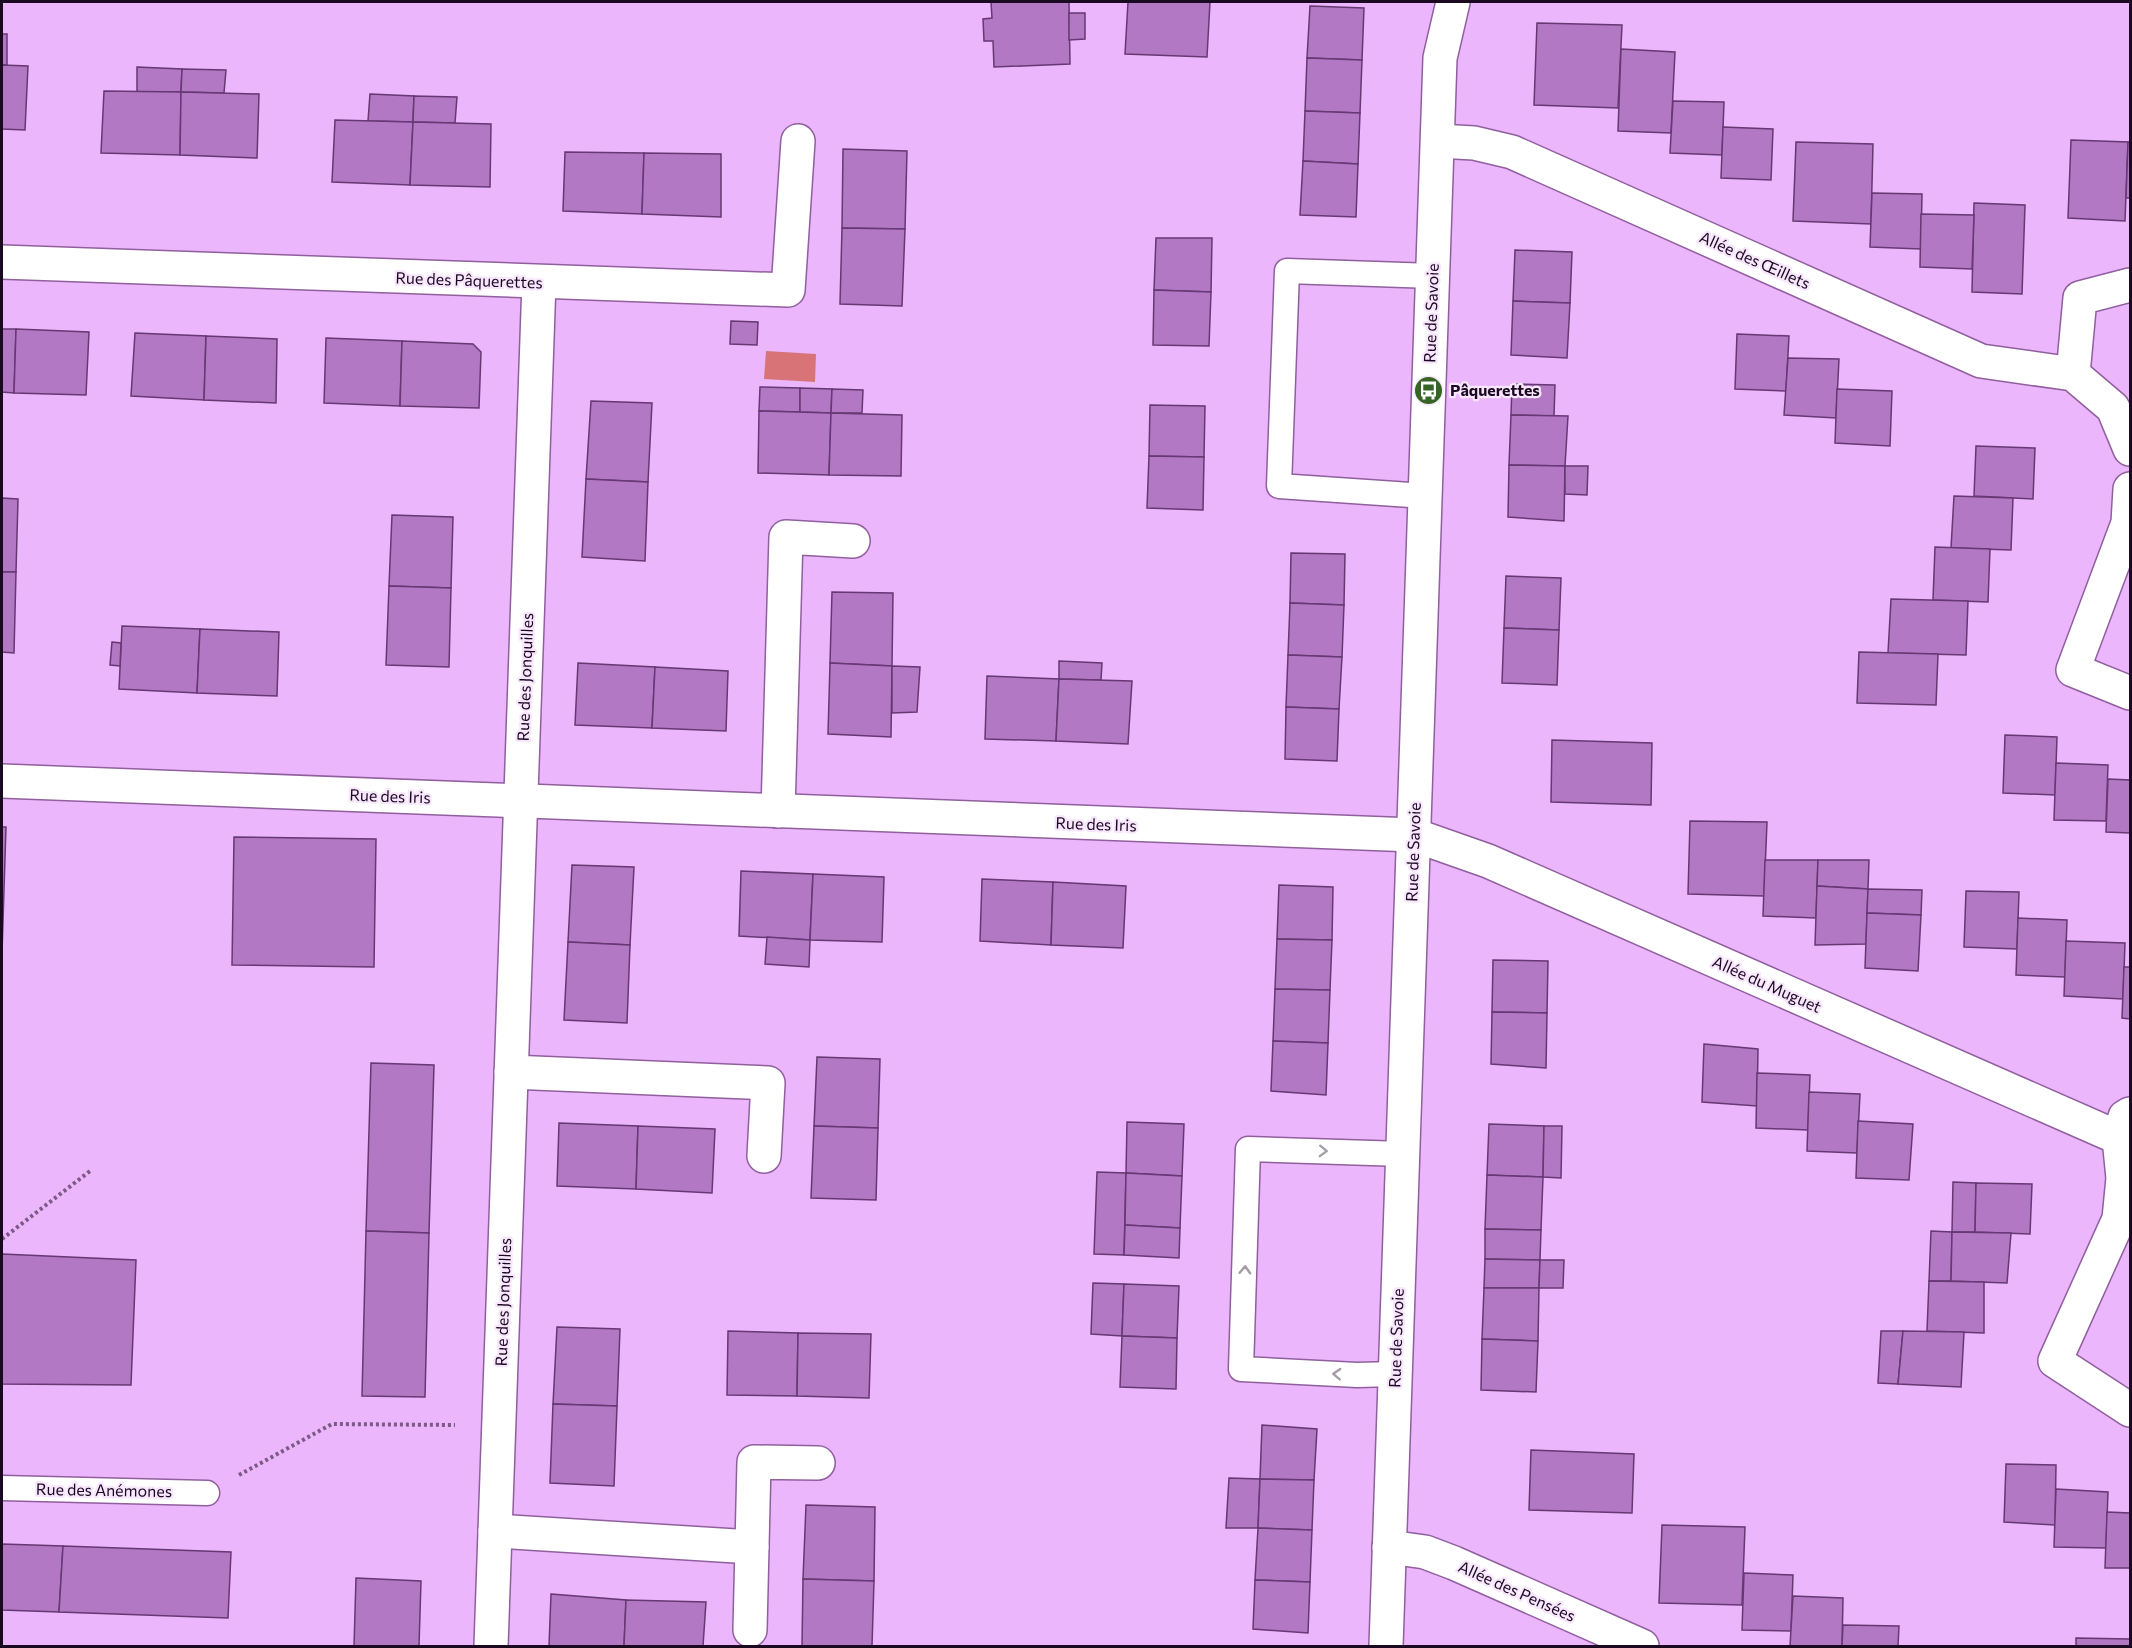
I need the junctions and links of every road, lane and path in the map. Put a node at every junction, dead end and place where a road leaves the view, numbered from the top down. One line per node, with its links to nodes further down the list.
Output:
1 (1430, 2): 3 (street, Rue de Savoie)
2 (1453, 2): 3 (street, Rue de Savoie)
3 (1440, 58): 5 (street, Rue de Savoie)
4 (798, 141): 8 (street, Rue des Pâquerettes)
5 (1438, 141): 7 (street, Rue de Savoie); 10 (street, Allée des Œillets)
6 (2, 262): 8 (street, Rue des Pâquerettes)
7 (1433, 276): 13 (street, Rue de Savoie); 13 (lane)
8 (539, 282): 17 (street, Rue des Jonquilles)
9 (2130, 285): 10 (street)
10 (2073, 374): 11 (street)
11 (2130, 448)
12 (2130, 489): 15 (street)
13 (1425, 496): 19 (street, Rue de Savoie)
14 (853, 541): 18 (street)
15 (2130, 693)
16 (2, 781): 17 (street, Rue des Iris)
17 (521, 801): 18 (street, Rue des Iris); 20 (street, Rue des Jonquilles)
18 (778, 812): 19 (street, Rue des Iris)
19 (1414, 836): 21 (street, Allée du Muguet); 22 (street, Rue de Savoie)
20 (511, 1072): 23 (street); 28 (street, Rue des Jonquilles)
21 (2125, 1126): 27 (street, Allée du Muguet)
22 (1403, 1154): 26 (street, Rue de Savoie); 26 (lane, one-way to 22)
23 (764, 1156)
24 (90, 1171): 25 (path)
25 (2, 1239)
26 (1396, 1374): 34 (street, Rue de Savoie)
27 (2130, 1410)
28 (499, 1426): 31 (path); 32 (street, Rue des Jonquilles)
29 (818, 1463): 33 (street)
30 (2, 1488): 31 (lane, Rue des Anémones)
31 (207, 1493)
32 (495, 1531): 33 (street); 36 (street, Rue des Jonquilles)
33 (752, 1547): 35 (street)
34 (1389, 1547): 37 (street, Rue de Savoie); 38 (street, Allée des Pensées)
35 (750, 1630)
36 (491, 1647)
37 (1386, 1647)
38 (1642, 1647)

